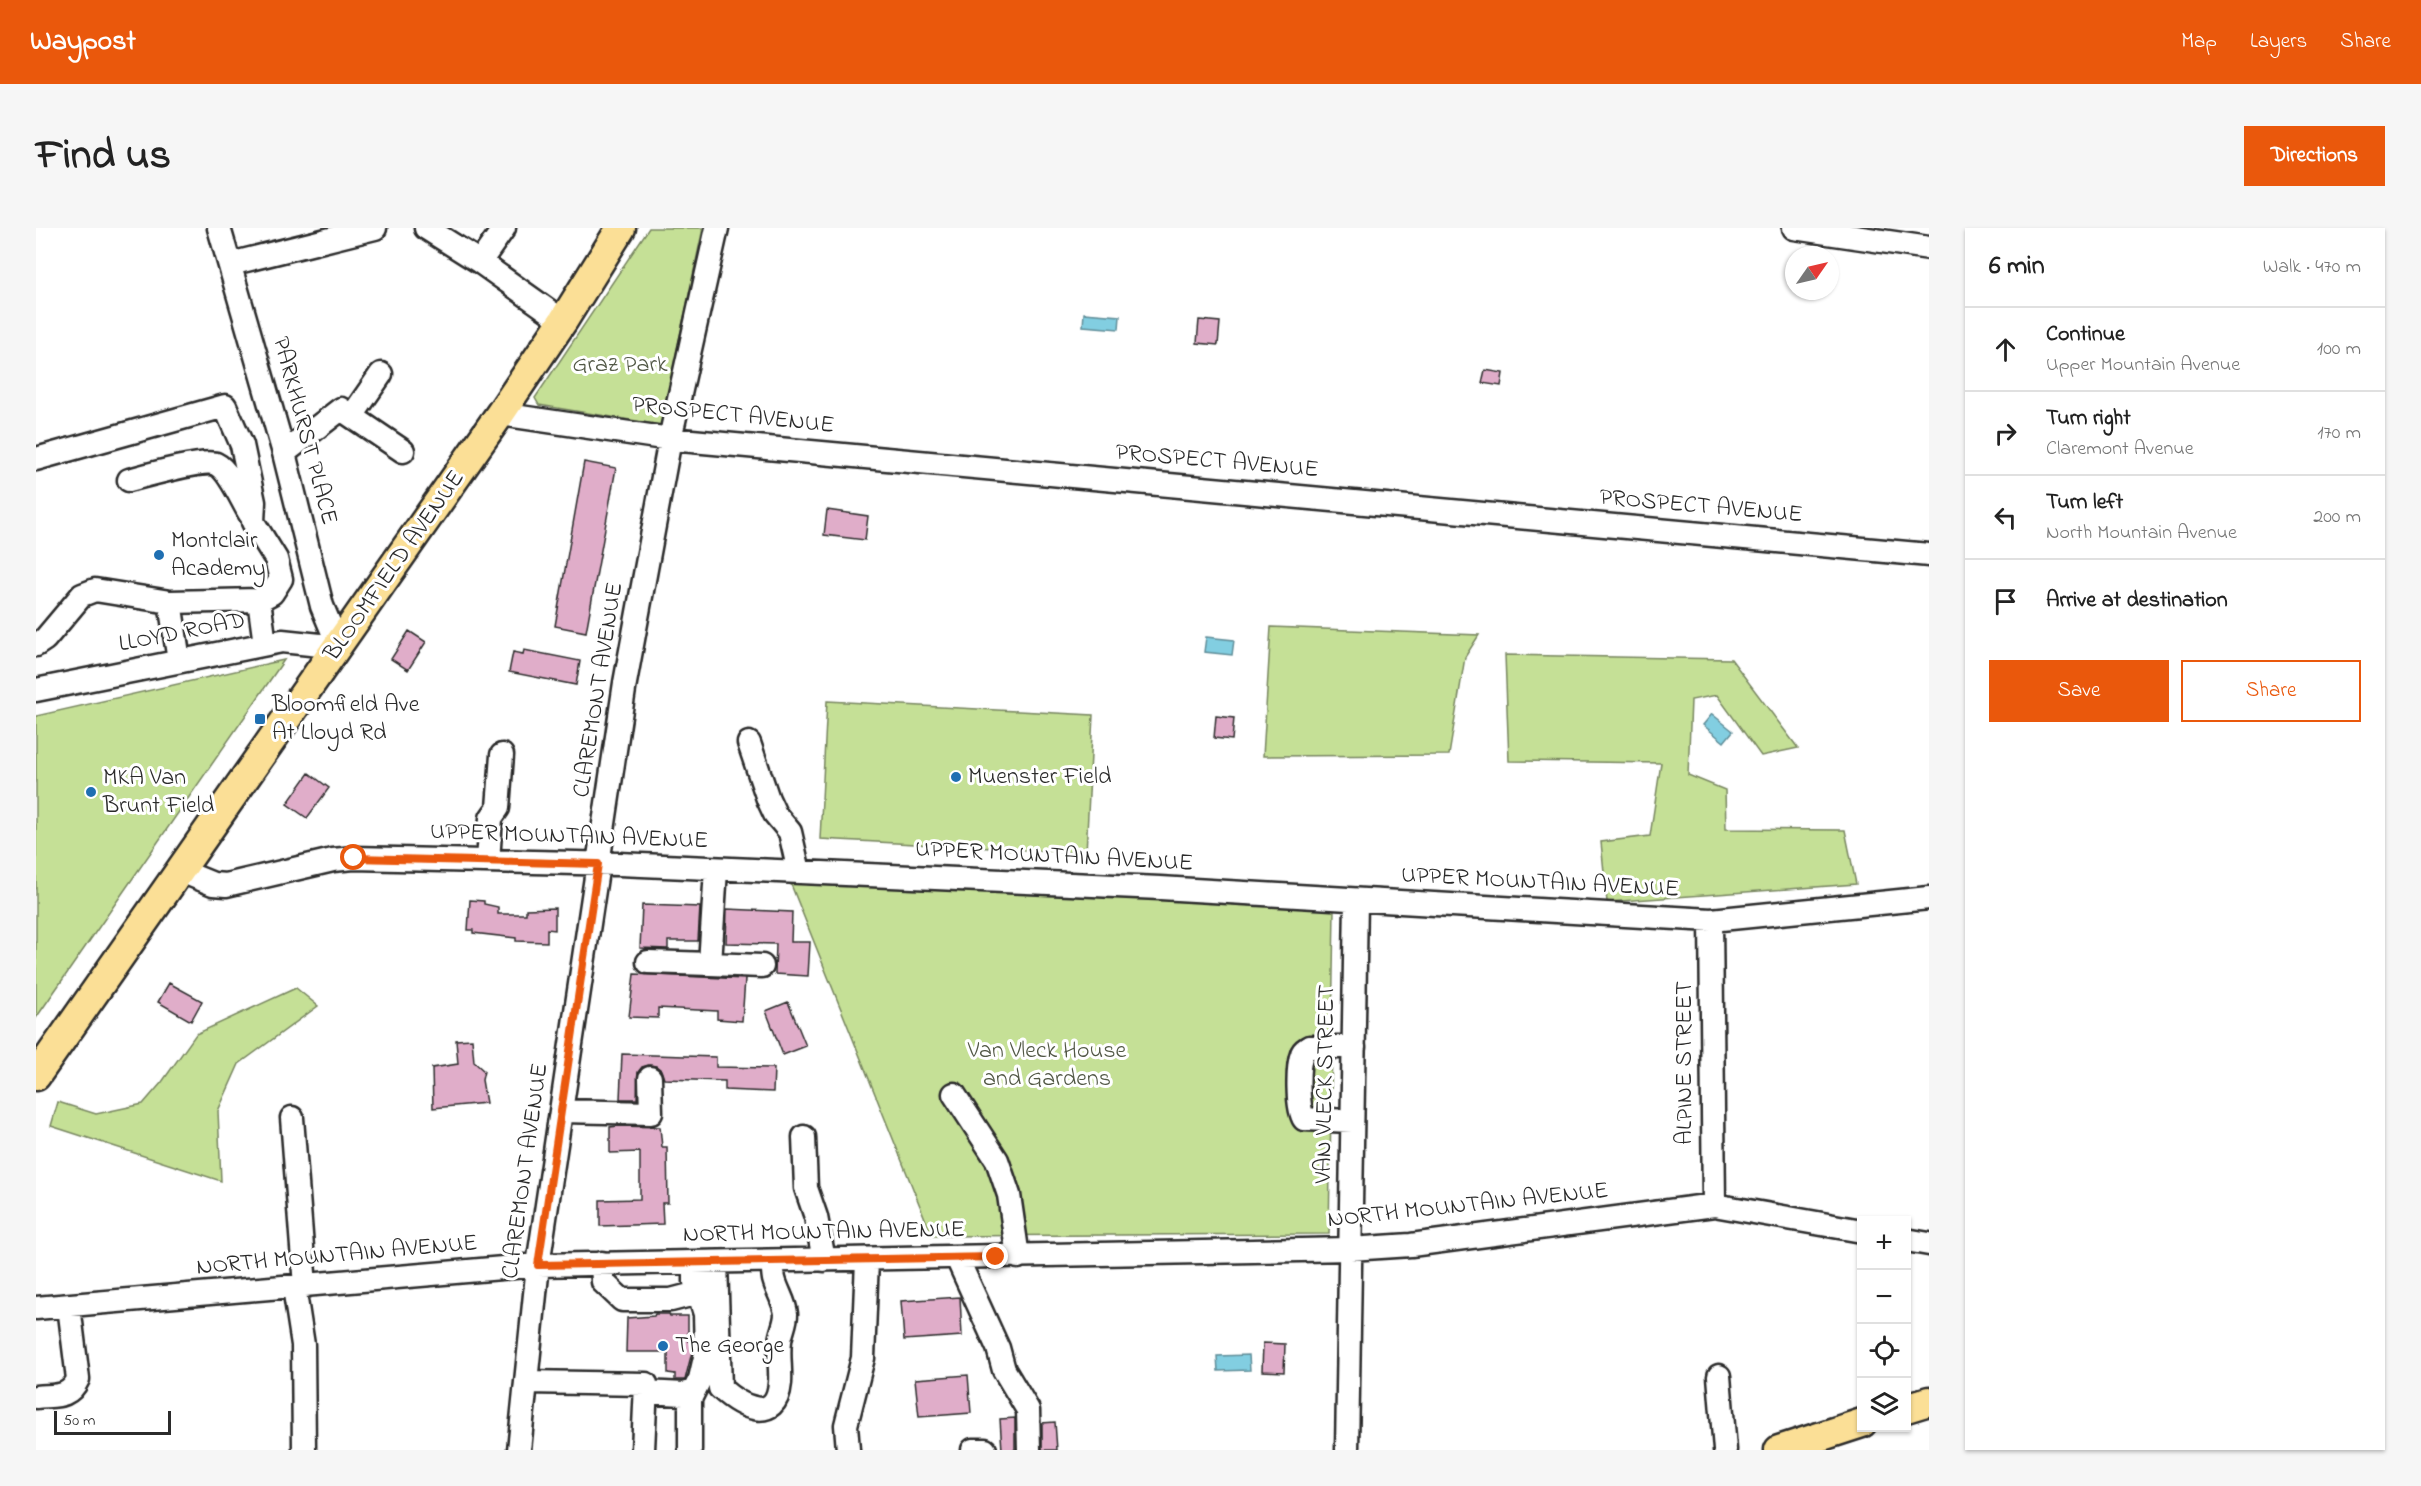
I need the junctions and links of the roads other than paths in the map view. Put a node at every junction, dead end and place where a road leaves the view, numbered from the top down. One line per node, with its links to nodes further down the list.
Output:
1 (219, 228): 10 (street, PARKHURST PLACE)
2 (375, 228): 10 (street)
3 (426, 228): 9 (street)
4 (504, 228): 9 (street)
5 (621, 228): 11 (main road, BLOOMFIELD AVENUE)
6 (717, 228): 15 (street, CLAREMONT AVENUE)
7 (1794, 228): 8 (street)
8 (1929, 248)
9 (480, 262): 11 (street)
10 (230, 264): 17 (street, PARKHURST PLACE)
11 (563, 321): 13 (main road, BLOOMFIELD AVENUE)
12 (381, 374): 14 (street)
13 (501, 414): 15 (street, PROSPECT AVENUE); 26 (main road, BLOOMFIELD AVENUE)
14 (352, 416): 16 (street); 17 (street)
15 (670, 439): 21 (street, PROSPECT AVENUE); 32 (street, CLAREMONT AVENUE)
16 (403, 451)
17 (284, 453): 26 (street, PARKHURST PLACE)
18 (36, 459): 20 (street)
19 (129, 480): 20 (street)
20 (254, 521): 22 (street)
21 (1929, 555)
22 (259, 600): 23 (street); 24 (street)
23 (170, 602): 25 (street); 27 (street)
24 (265, 644): 26 (street, LLOYD ROAD); 27 (street, LLOYD ROAD)
25 (36, 645)
26 (339, 647): 34 (main road, BLOOMFIELD AVENUE)
27 (179, 661): 28 (street, LLOYD ROAD)
28 (36, 690)
29 (748, 743): 35 (street)
30 (502, 755): 31 (street)
31 (488, 861): 32 (street, UPPER MOUNTAIN AVENUE); 34 (street, UPPER MOUNTAIN AVENUE)
32 (598, 864): 33 (street, UPPER MOUNTAIN AVENUE); 46 (street, CLAREMONT AVENUE)
33 (716, 869): 35 (street, UPPER MOUNTAIN AVENUE); 40 (street)
34 (181, 872): 43 (main road, BLOOMFIELD AVENUE)
35 (799, 872): 37 (street, UPPER MOUNTAIN AVENUE)
36 (1929, 898): 38 (street, UPPER MOUNTAIN AVENUE)
37 (1356, 900): 38 (street, UPPER MOUNTAIN AVENUE); 42 (street, VAN VLECK STREET)
38 (1711, 920): 50 (street, ALPINE STREET)
39 (648, 963): 40 (street)
40 (710, 964): 41 (street)
41 (762, 966)
42 (1354, 1047): 48 (street, VAN VLECK STREET); 48 (street)
43 (36, 1076)
44 (650, 1078): 46 (street)
45 (954, 1094): 55 (street)
46 (562, 1111): 62 (street, CLAREMONT AVENUE)
47 (292, 1118): 63 (street)
48 (1352, 1121): 54 (street, VAN VLECK STREET)
49 (804, 1137): 57 (street)
50 (1714, 1205): 51 (street, NORTH MOUNTAIN AVENUE); 54 (street, NORTH MOUNTAIN AVENUE)
51 (1857, 1231)
52 (1911, 1241): 53 (street)
53 (1929, 1244)
54 (1350, 1249): 55 (street, NORTH MOUNTAIN AVENUE); 83 (street, VAN VLECK STREET)
55 (1007, 1257): 56 (street, NORTH MOUNTAIN AVENUE)
56 (957, 1258): 58 (street, NORTH MOUNTAIN AVENUE); 82 (street)
57 (824, 1260): 58 (street, NORTH MOUNTAIN AVENUE); 59 (street, NORTH MOUNTAIN AVENUE)
58 (867, 1260): 79 (street)
59 (772, 1261): 60 (street, NORTH MOUNTAIN AVENUE); 60 (street)
60 (705, 1262): 61 (street, NORTH MOUNTAIN AVENUE); 64 (street)
61 (602, 1263): 62 (street, NORTH MOUNTAIN AVENUE); 64 (street)
62 (538, 1265): 63 (street, NORTH MOUNTAIN AVENUE); 68 (street, CLAREMONT AVENUE)
63 (300, 1286): 65 (street, NORTH MOUNTAIN AVENUE); 75 (street)
64 (698, 1293): 70 (street)
65 (69, 1306): 66 (street, NORTH MOUNTAIN AVENUE); 69 (street)
66 (36, 1308)
67 (1719, 1376): 84 (street)
68 (526, 1382): 71 (street); 76 (street, CLAREMONT AVENUE)
69 (36, 1397)
70 (692, 1399): 71 (street); 78 (street)
71 (645, 1400): 77 (street)
72 (1929, 1401): 73 (main road)
73 (1911, 1406)
74 (1857, 1425): 85 (main road)
75 (304, 1450)
76 (519, 1450)
77 (643, 1450)
78 (690, 1450)
79 (848, 1450)
80 (973, 1450): 81 (street)
81 (986, 1450)
82 (1029, 1450)
83 (1347, 1450)
84 (1725, 1450)
85 (1779, 1450)

